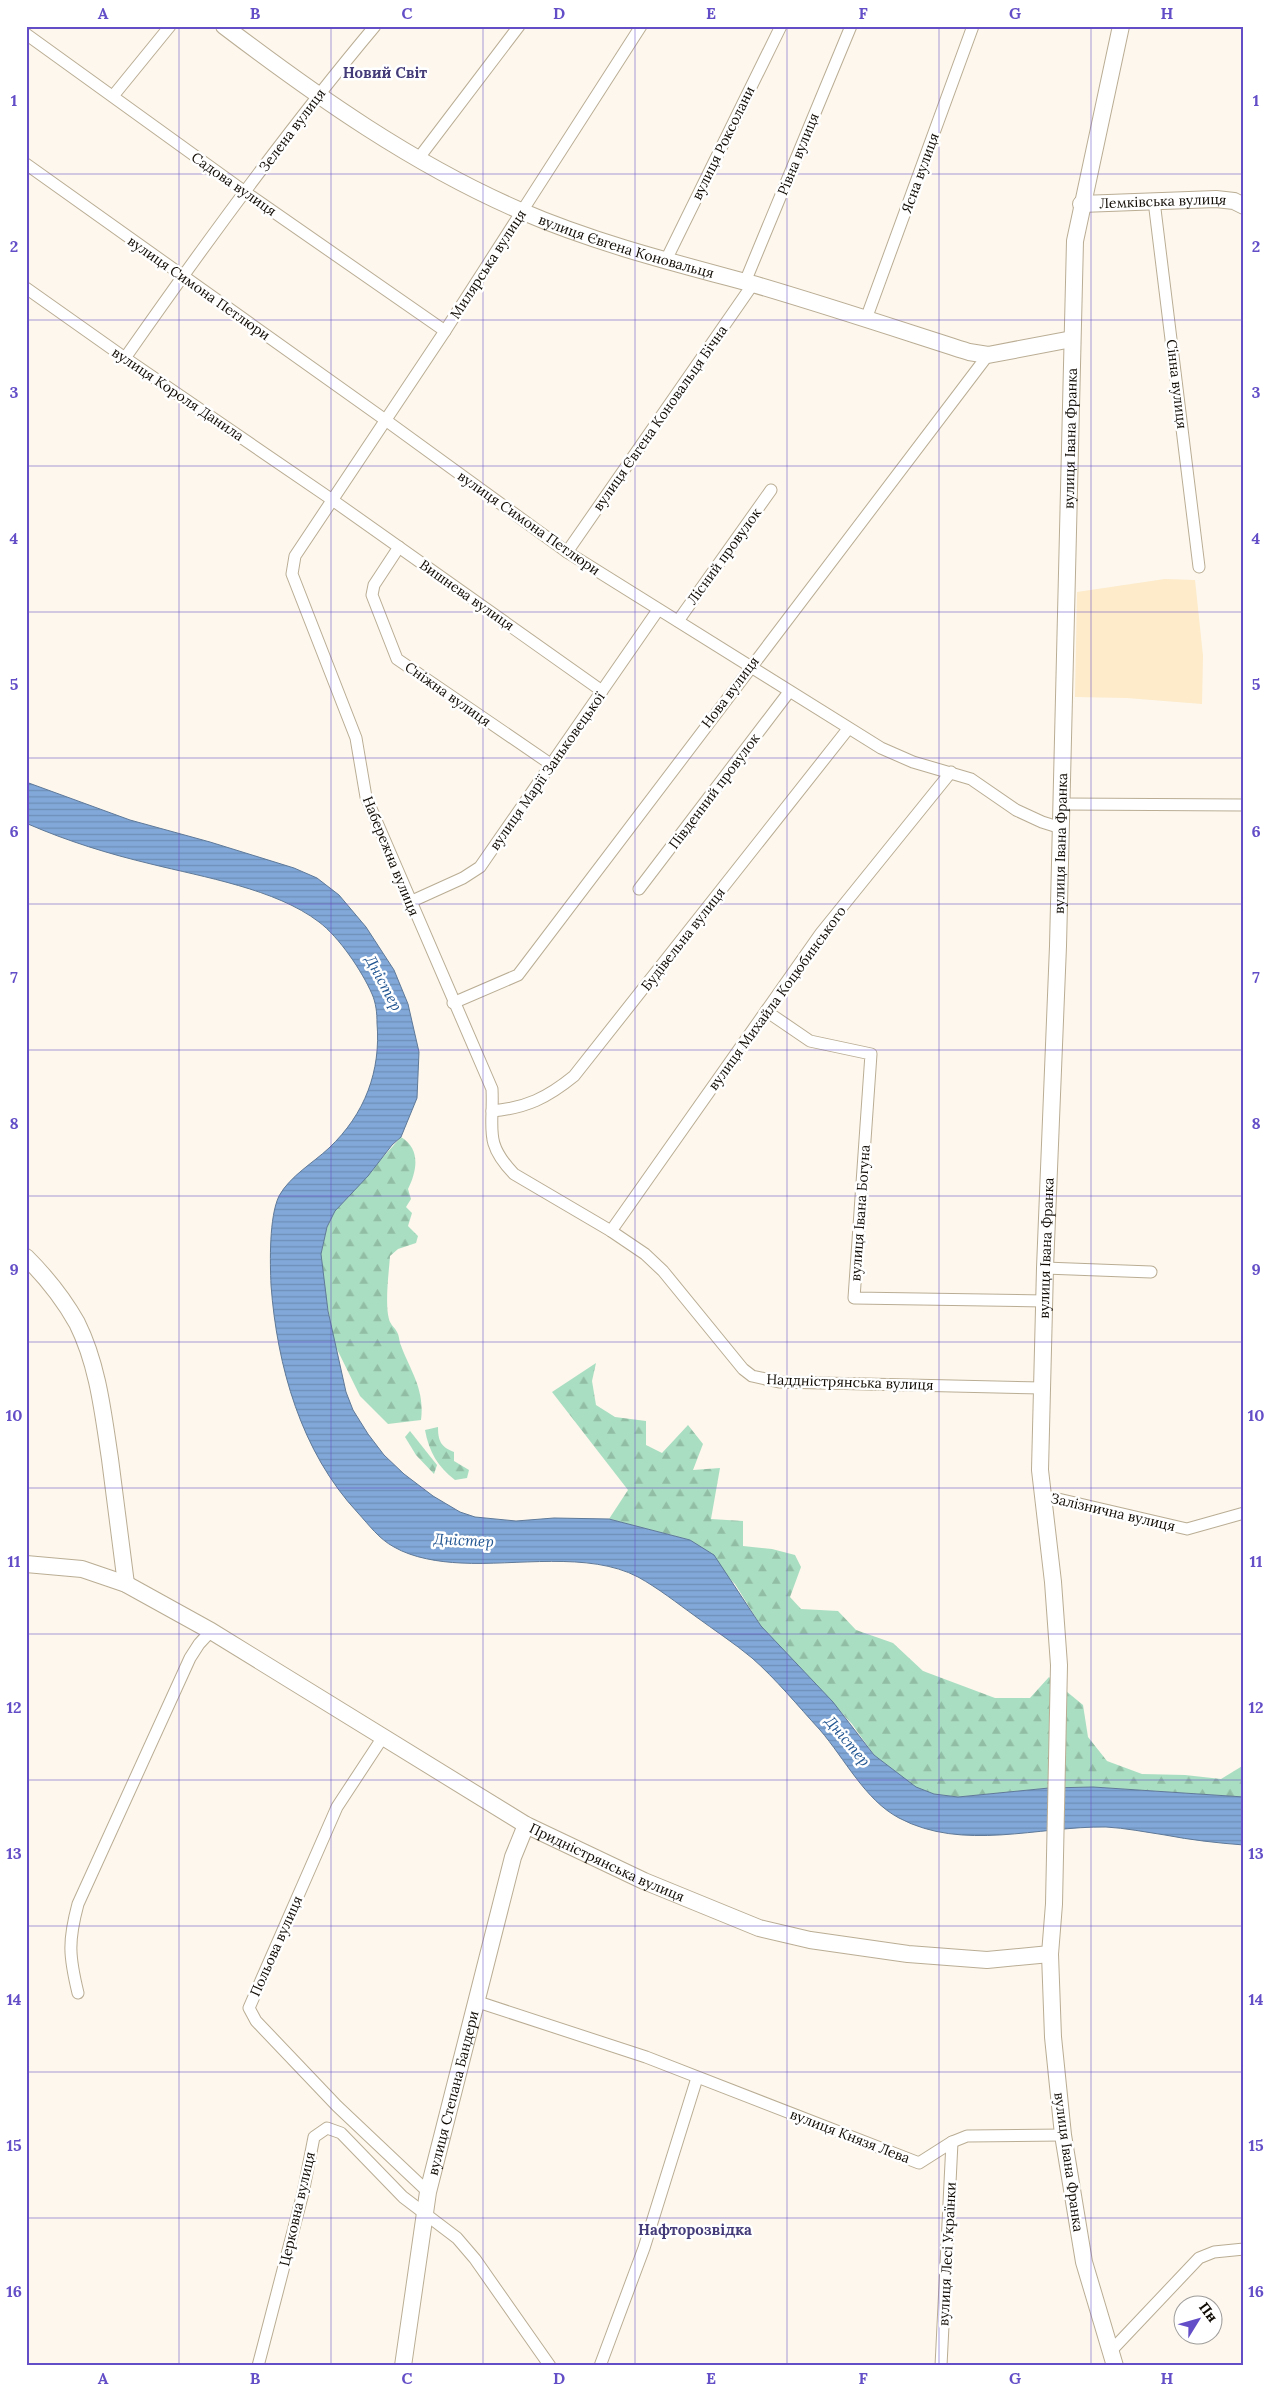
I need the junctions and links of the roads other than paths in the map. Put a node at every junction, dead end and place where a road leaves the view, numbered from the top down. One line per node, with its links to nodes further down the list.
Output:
1 (170, 26): 12 (street)
2 (224, 26): 11 (main road, вулиця Євгена Коновальця)
3 (375, 26): 11 (street, Зелена вулиця)
4 (519, 26): 13 (street)
5 (640, 26): 19 (street, Милярська вулиця)
6 (781, 26): 20 (street, вулиця Роксолани)
7 (851, 26): 22 (street, Рівна вулиця)
8 (973, 26): 24 (street, Ясна вулиця)
9 (1120, 26): 17 (main road, вулиця Івана Франка)
10 (26, 34): 12 (street, Садова вулиця)
11 (317, 95): 13 (main road, вулиця Євгена Коновальця); 15 (street, Зелена вулиця)
12 (113, 96): 15 (street, Садова вулиця)
13 (418, 158): 19 (main road, вулиця Євгена Коновальця)
14 (26, 164): 21 (street, вулиця Симона Петлюри)
15 (245, 192): 21 (street, Зелена вулиця); 25 (street, Садова вулиця)
16 (1154, 201): 17 (main road, Лемківська вулиця); 18 (main road, Лемківська вулиця); 34 (street, Сінна вулиця)
17 (1081, 204): 26 (main road, вулиця Івана Франка)
18 (1244, 206)
19 (522, 212): 20 (main road, вулиця Євгена Коновальця); 25 (street, Милярська вулиця)
20 (666, 260): 22 (main road, вулиця Євгена Коновальця)
21 (182, 276): 28 (street, Зелена вулиця); 29 (street, вулиця Симона Петлюри)
22 (749, 283): 24 (main road, вулиця Євгена Коновальця); 33 (street, вулиця Євгена Коновальця Бічна)
23 (26, 288): 28 (street, вулиця Короля Данила)
24 (866, 319): 27 (main road, вулиця Євгена Коновальця)
25 (444, 331): 29 (street, Милярська вулиця)
26 (1072, 339): 27 (main road, вулиця Євгена Коновальця); 43 (main road, вулиця Івана Франка)
27 (988, 354): 37 (street, Нова вулиця)
28 (125, 358): 31 (street, вулиця Короля Данила)
29 (384, 419): 31 (street, Милярська вулиця); 33 (street, вулиця Симона Петлюри)
30 (771, 490): 36 (street, Лісний провулок)
31 (331, 499): 32 (street, Вишнева вулиця); 47 (street, Набережна вулиця)
32 (399, 547): 38 (street, Вишнева вулиця); 41 (street, Сніжна вулиця)
33 (567, 552): 35 (street, вулиця Симона Петлюри)
34 (1199, 567)
35 (658, 610): 36 (street, вулиця Симона Петлюри); 38 (street, вулиця Марії Заньковецької)
36 (678, 621): 37 (street, вулиця Симона Петлюри)
37 (750, 666): 39 (street, вулиця Симона Петлюри); 48 (street, Нова вулиця)
38 (602, 691): 41 (street, вулиця Марії Заньковецької)
39 (789, 692): 40 (street, вулиця Симона Петлюри); 46 (street, Південний провулок)
40 (848, 729): 42 (street, вулиця Симона Петлюри); 50 (street, Будівельна вулиця)
41 (552, 765): 47 (street, вулиця Марії Заньковецької)
42 (952, 772): 45 (street, вулиця Симона Петлюри); 49 (street, вулиця Михайла Коцюбинського)
43 (1062, 804): 44 (street); 45 (main road, вулиця Івана Франка)
44 (1244, 805)
45 (1061, 828): 54 (main road, вулиця Івана Франка)
46 (639, 889)
47 (410, 902): 48 (street, Набережна вулиця)
48 (454, 1003): 50 (street, Набережна вулиця)
49 (766, 1011): 52 (street, вулиця Михайла Коцюбинського); 56 (street, вулиця Івана Богуна)
50 (492, 1111): 51 (street, Набережна вулиця)
51 (490, 1133): 52 (street, Наддністрянська вулиця)
52 (611, 1231): 57 (street, Наддністрянська вулиця)
53 (26, 1257): 61 (main road)
54 (1044, 1268): 55 (street); 56 (main road, вулиця Івана Франка)
55 (1150, 1272)
56 (1044, 1301): 57 (main road, вулиця Івана Франка)
57 (1043, 1388): 58 (main road, вулиця Івана Франка)
58 (1041, 1495): 59 (street, Залізнична вулиця); 65 (main road, вулиця Івана Франка)
59 (1244, 1513)
60 (26, 1564): 61 (main road, Придністрянська вулиця)
61 (126, 1584): 62 (main road, Придністрянська вулиця)
62 (211, 1630): 63 (main road, Придністрянська вулиця); 66 (street)
63 (383, 1737): 64 (main road, Придністрянська вулиця); 71 (street, Польова вулиця)
64 (526, 1825): 65 (main road, Придністрянська вулиця); 67 (main road, вулиця Степана Бандери)
65 (1050, 1954): 69 (main road, вулиця Івана Франка)
66 (78, 1993)
67 (475, 2001): 68 (street, вулиця Князя Лева); 71 (main road, вулиця Степана Бандери)
68 (697, 2078): 70 (street, вулиця Князя Лева); 78 (street)
69 (1063, 2135): 70 (street, вулиця Князя Лева); 74 (main road, вулиця Івана Франка)
70 (952, 2142): 79 (street, вулиця Лесі Українки)
71 (428, 2192): 72 (main road, вулиця Степана Бандери)
72 (425, 2213): 75 (street, Церковна вулиця); 76 (main road, вулиця Степана Бандери); 77 (street)
73 (1244, 2249): 74 (street)
74 (1112, 2359)
75 (258, 2366)
76 (403, 2366)
77 (550, 2366)
78 (600, 2366)
79 (941, 2366)

